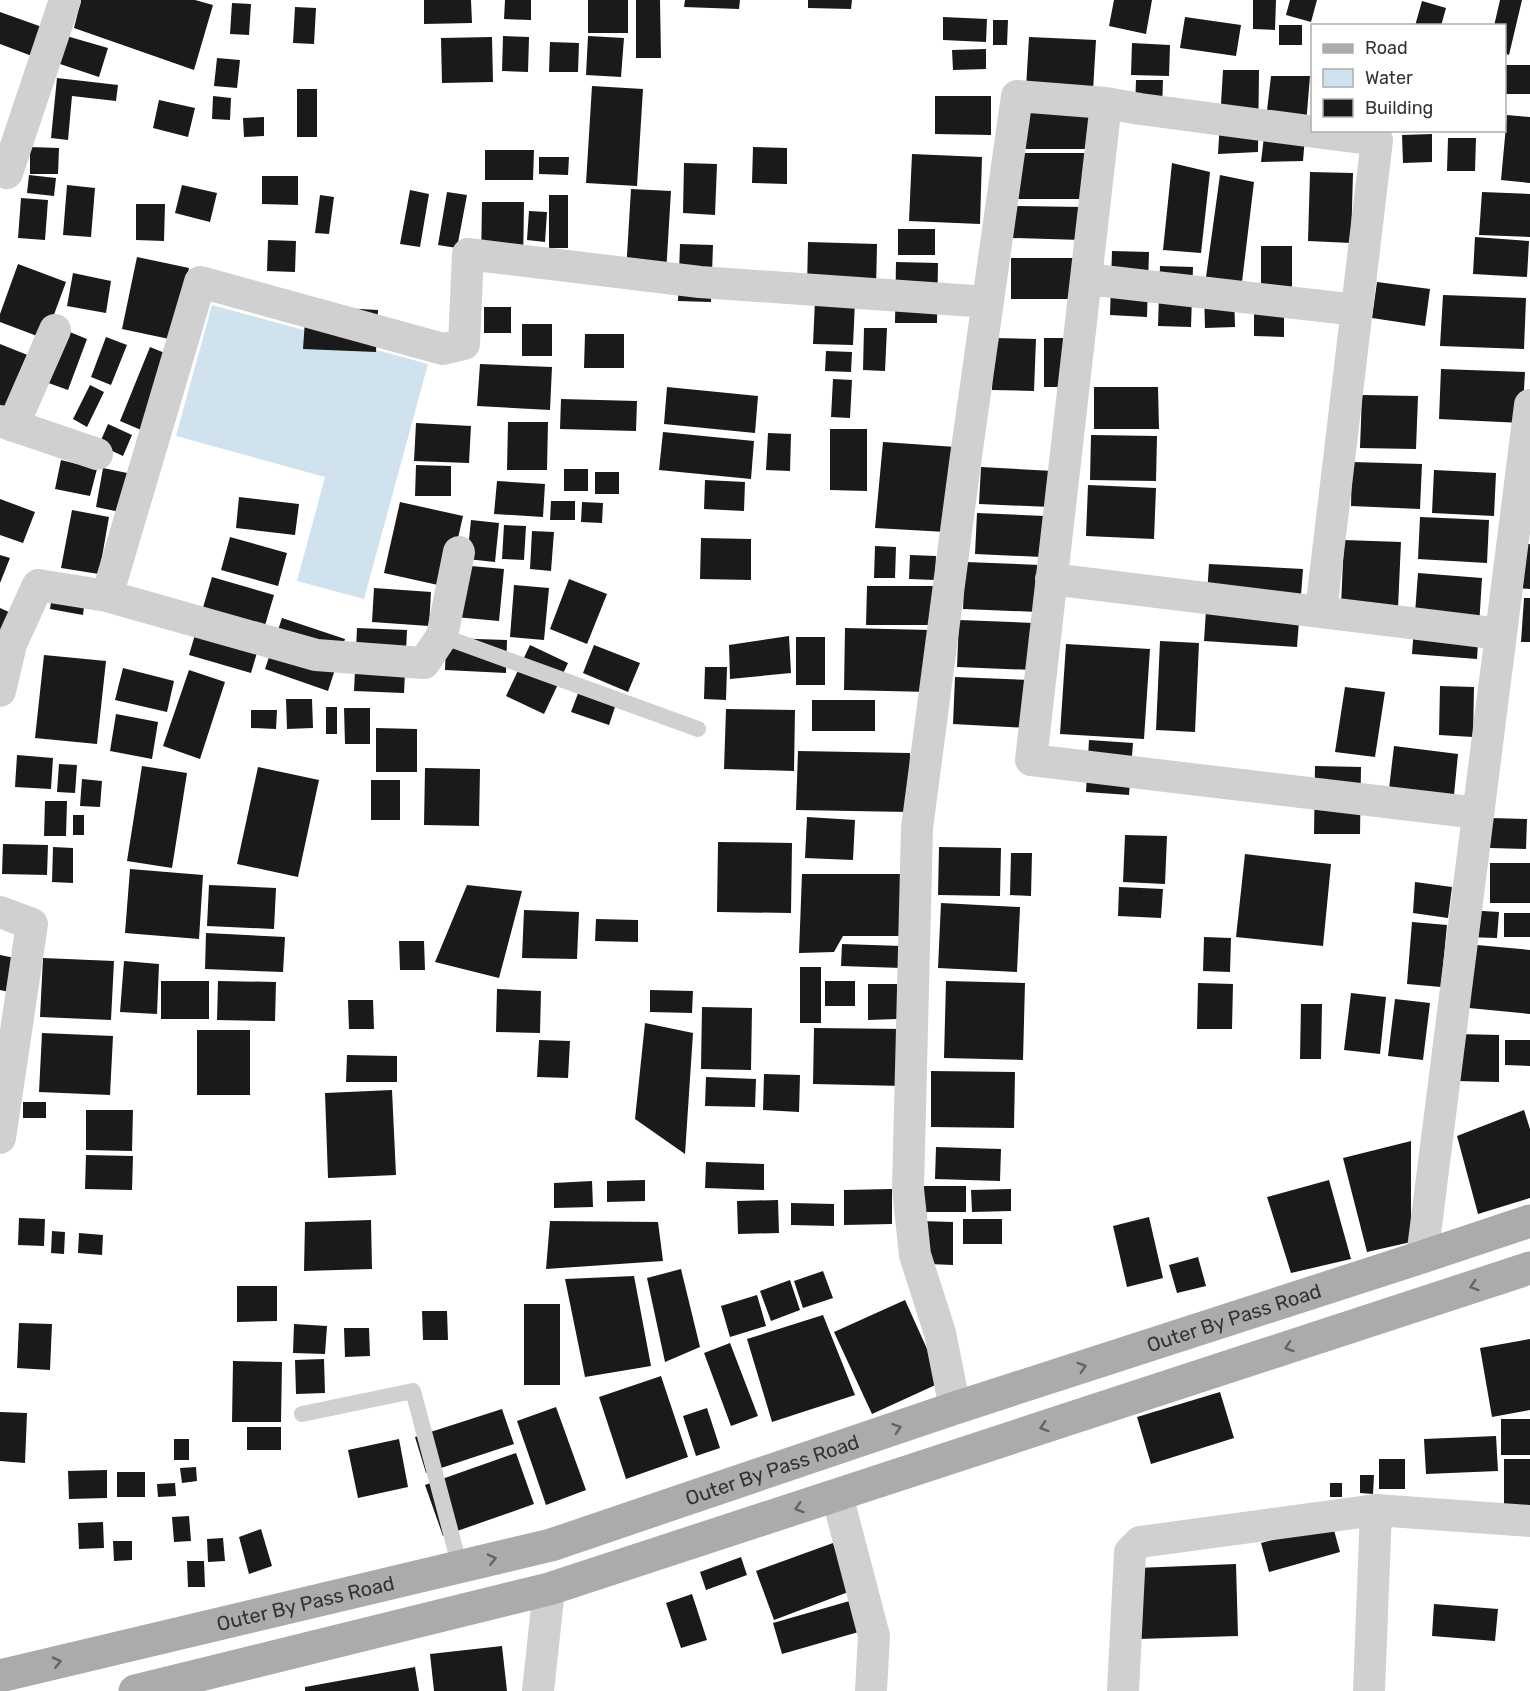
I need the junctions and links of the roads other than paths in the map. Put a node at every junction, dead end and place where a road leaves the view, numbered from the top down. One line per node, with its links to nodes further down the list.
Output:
1 (64, 0): 5 (street)
2 (1106, 103): 3 (street); 6 (street); 7 (street)
3 (1311, 131)
4 (1316, 132): 8 (street)
5 (0, 171)
6 (1086, 279): 8 (street); 14 (street)
7 (988, 302): 15 (street); 28 (street)
8 (1357, 310): 16 (street)
9 (55, 330): 11 (street)
10 (1530, 405): 17 (street)
11 (6, 423): 12 (street)
12 (97, 454)
13 (459, 552): 18 (street)
14 (1051, 579): 16 (street); 22 (street)
15 (107, 596): 18 (street); 19 (street)
16 (1321, 612): 17 (street)
17 (1501, 634): 22 (street)
18 (442, 636): 21 (lane)
19 (5, 641): 20 (street)
20 (0, 691)
21 (698, 729)
22 (1478, 813): 26 (street)
23 (0, 912): 24 (street)
24 (0, 1138)
25 (1530, 1221): 26 (main road, Outer By Pass Road)
26 (1422, 1257): 28 (main road, Outer By Pass Road, one-way to 26)
27 (1530, 1268): 30 (main road, one-way to 30)
28 (955, 1408): 33 (main road, Outer By Pass Road, one-way to 28)
29 (302, 1414): 33 (lane)
30 (837, 1495): 34 (main road, one-way to 34); 38 (street)
31 (1376, 1510): 32 (street); 39 (street); 40 (street)
32 (1530, 1521)
33 (460, 1567): 35 (main road, Outer By Pass Road, one-way to 33)
34 (549, 1589): 36 (main road); 37 (street)
35 (0, 1676)
36 (135, 1691)
37 (538, 1691)
38 (871, 1691)
39 (1123, 1691)
40 (1369, 1691)

